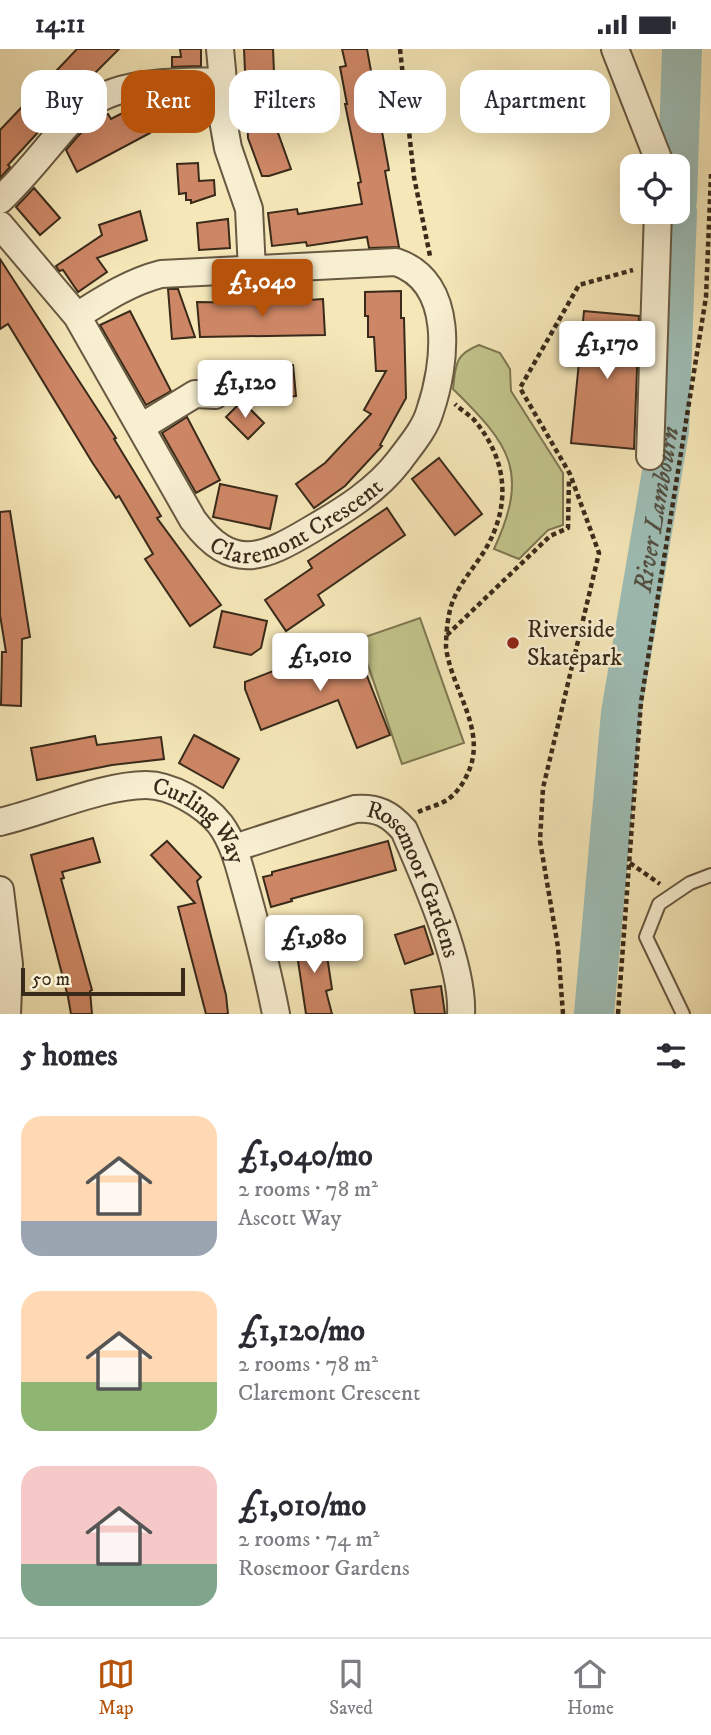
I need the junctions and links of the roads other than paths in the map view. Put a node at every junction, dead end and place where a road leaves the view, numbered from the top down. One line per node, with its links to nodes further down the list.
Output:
1 (220, 49): 3 (street)
2 (615, 49): 4 (street)
3 (223, 81): 5 (street); 8 (street)
4 (656, 154)
5 (0, 200)
6 (658, 224): 12 (street)
7 (0, 225): 9 (street, Claremont Crescent)
8 (252, 270): 9 (street); 11 (street, Claremont Crescent)
9 (77, 316): 11 (street, Claremont Crescent)
10 (215, 395): 11 (street)
11 (141, 427)
12 (650, 456)
13 (0, 822): 14 (street, Curling Way)
14 (234, 848): 18 (street, Curling Way); 19 (street, Rosemoor Gardens)
15 (711, 875): 20 (lane)
16 (0, 890): 17 (street)
17 (7, 1014)
18 (276, 1014)
19 (461, 1014)
20 (683, 1014)

